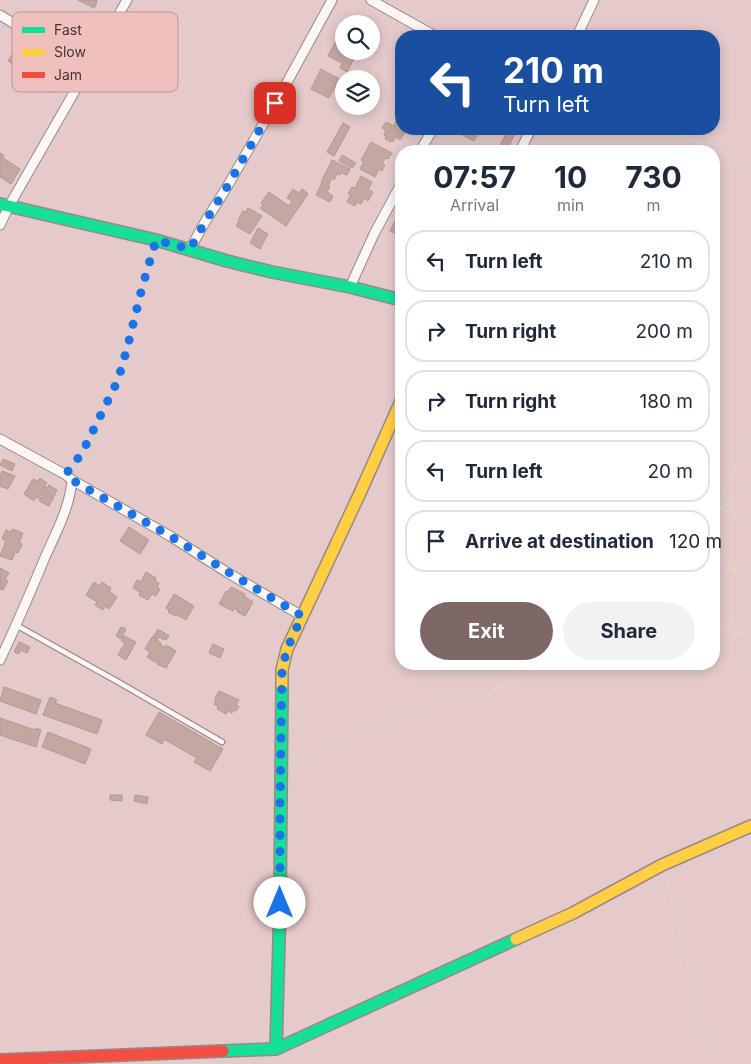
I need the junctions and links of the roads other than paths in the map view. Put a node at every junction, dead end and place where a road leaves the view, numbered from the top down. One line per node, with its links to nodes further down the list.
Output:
1 (127, 0): 5 (street)
2 (332, 0): 14 (street)
3 (371, 0): 8 (street)
4 (594, 0): 9 (street)
5 (120, 12)
6 (0, 15): 7 (street)
7 (12, 22)
8 (424, 30)
9 (580, 30)
10 (74, 92): 12 (street)
11 (395, 195): 15 (street)
12 (5, 205): 13 (street); 14 (street)
13 (0, 225)
14 (190, 249): 15 (street)
15 (350, 287): 16 (street)
16 (395, 298)
17 (395, 414): 20 (street)
18 (0, 438): 19 (street)
19 (69, 477): 20 (street); 21 (street)
20 (302, 616): 25 (street)
21 (16, 626): 22 (street); 23 (lane)
22 (0, 660)
23 (222, 742)
24 (751, 826): 25 (street)
25 (276, 1049): 26 (street)
26 (0, 1060)

